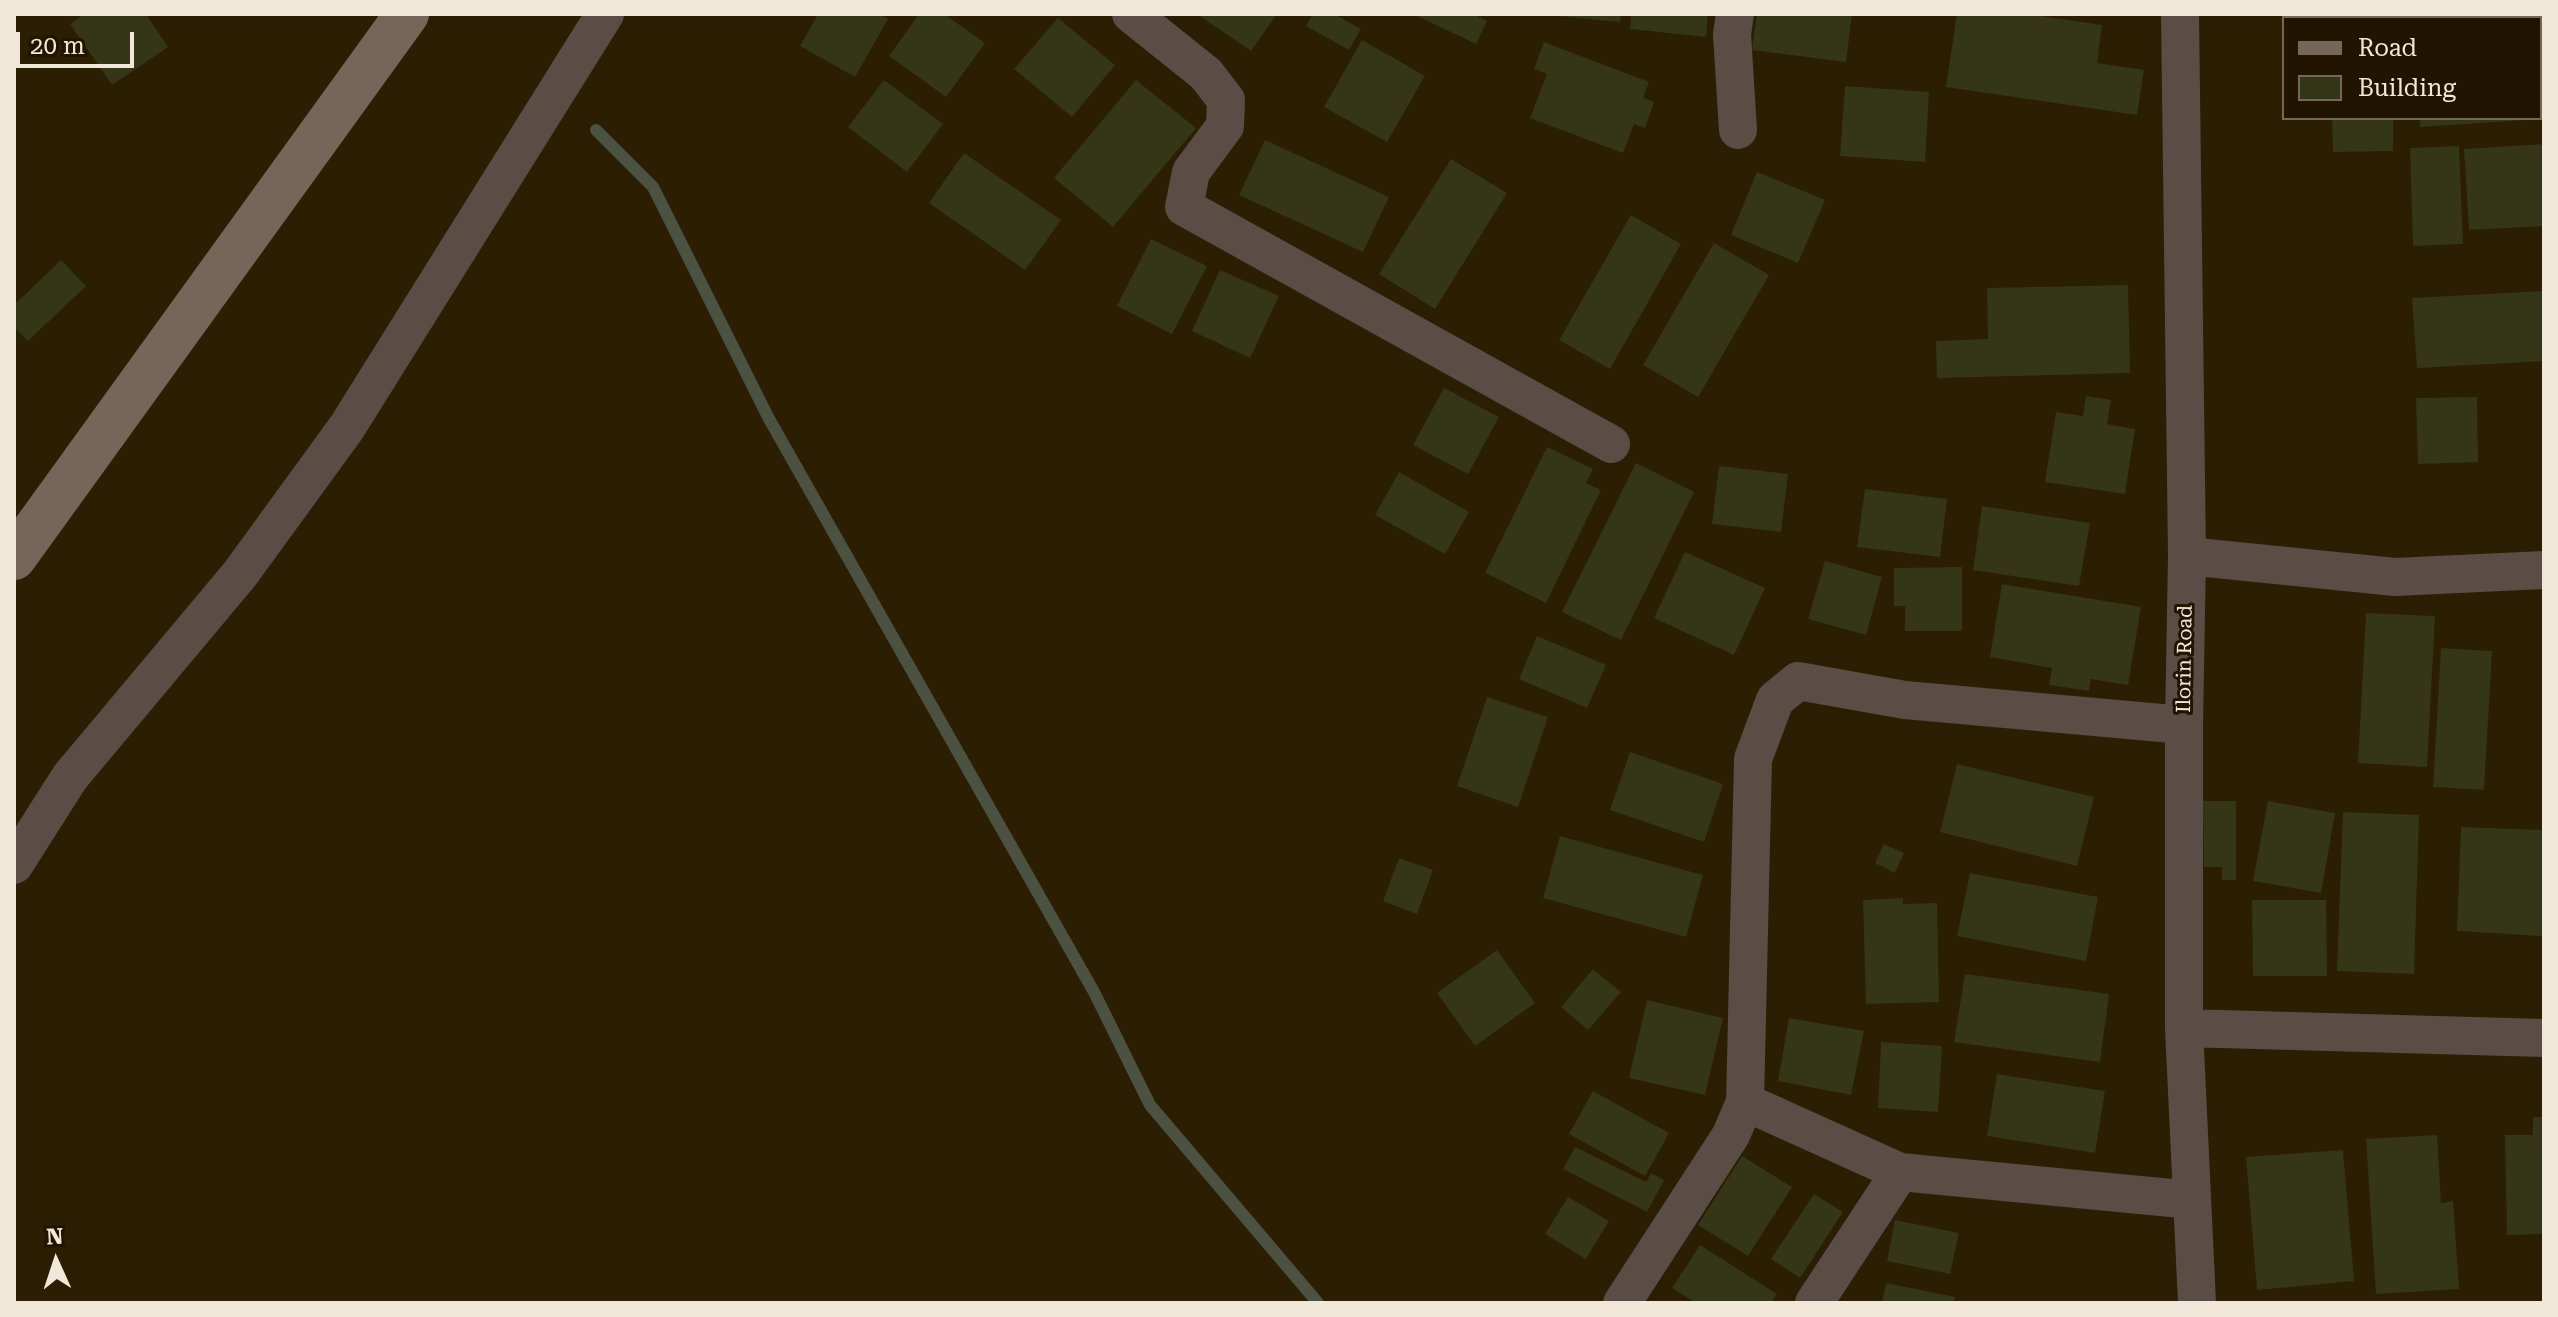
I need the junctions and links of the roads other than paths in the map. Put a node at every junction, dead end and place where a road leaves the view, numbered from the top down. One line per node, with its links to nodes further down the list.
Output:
1 (407, 14): 9 (main road)
2 (605, 14): 12 (street)
3 (1131, 14): 7 (street)
4 (1735, 14): 6 (street)
5 (2180, 14): 8 (street, Ilorin Road)
6 (1738, 130)
7 (1611, 444)
8 (2187, 556): 10 (street); 11 (street, Ilorin Road)
9 (14, 558)
10 (2544, 570)
11 (2184, 725): 13 (street, Ilorin Road); 15 (street)
12 (14, 865)
13 (2184, 1028): 14 (street); 17 (street, Ilorin Road)
14 (2544, 1038)
15 (1745, 1102): 16 (street); 18 (street)
16 (1900, 1172): 17 (street); 19 (street)
17 (2192, 1200): 20 (street, Ilorin Road)
18 (1622, 1303)
19 (1814, 1303)
20 (2197, 1303)

